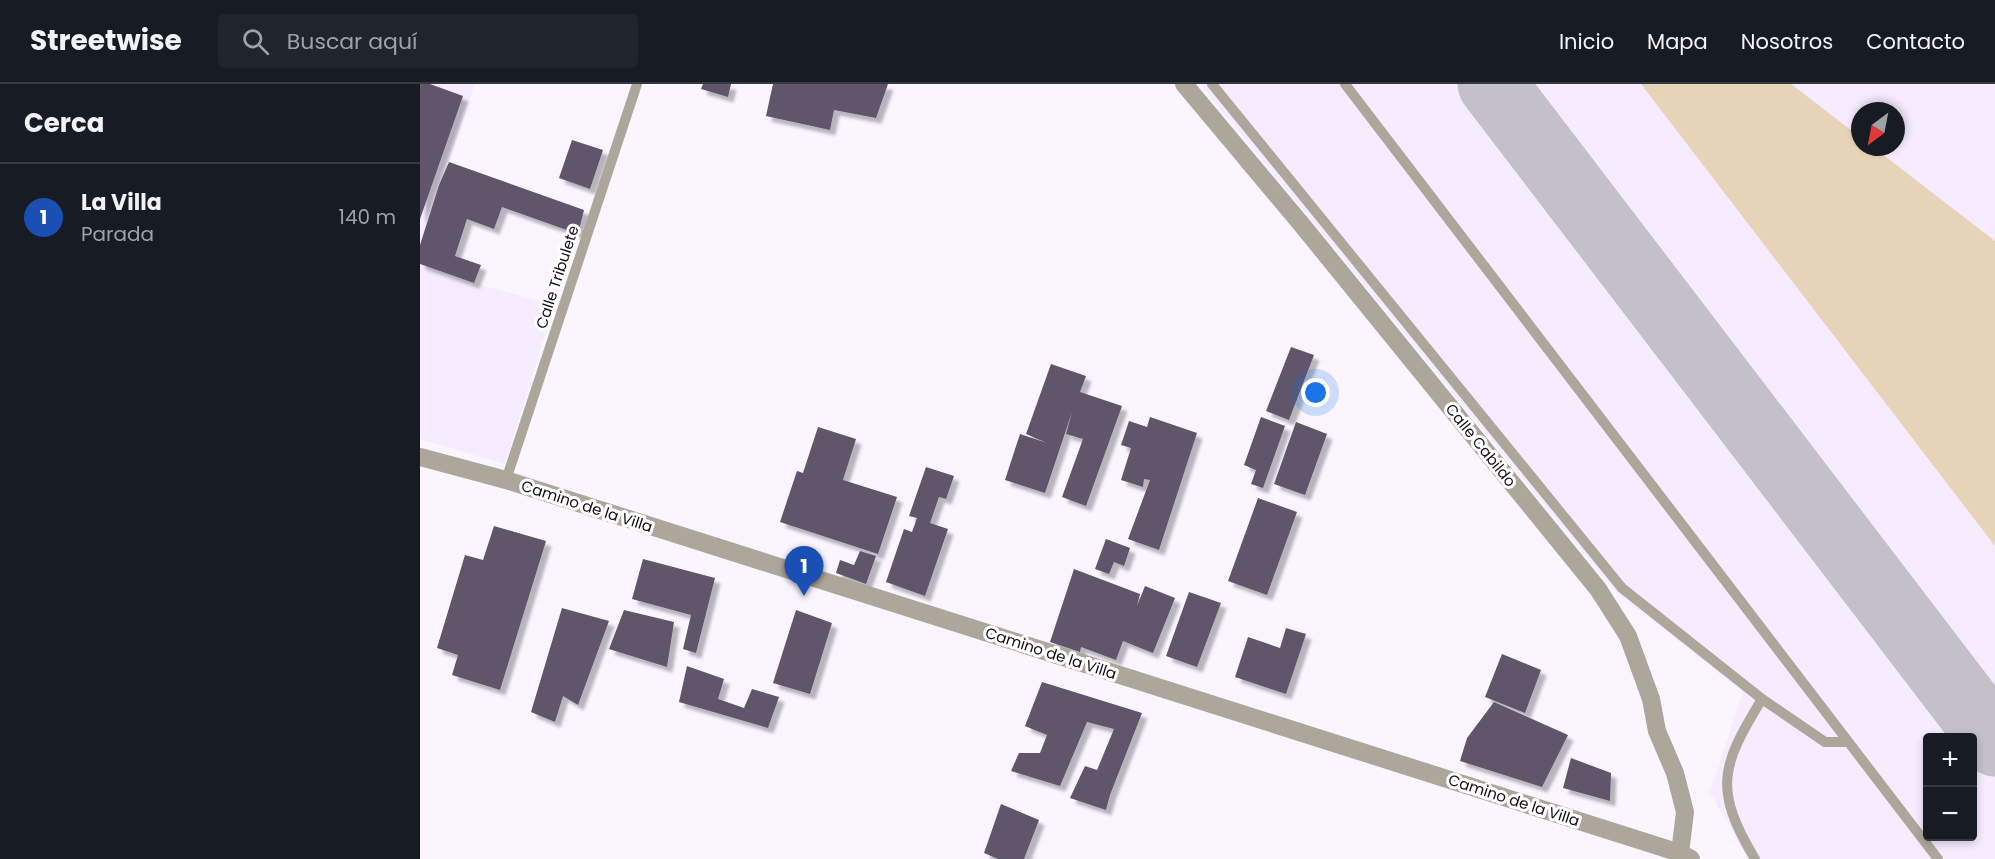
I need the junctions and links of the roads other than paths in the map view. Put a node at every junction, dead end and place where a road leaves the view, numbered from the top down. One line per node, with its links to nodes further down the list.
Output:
1 (637, 84): 6 (lane, Calle Tribulete)
2 (1184, 84): 9 (street, Calle Cabildo)
3 (1212, 84): 7 (lane)
4 (1345, 84): 8 (lane)
5 (420, 457): 6 (street, Camino de la Villa)
6 (506, 480): 9 (street, Camino de la Villa)
7 (1762, 699): 8 (lane); 10 (lane)
8 (1848, 742): 11 (lane)
9 (1686, 856)
10 (1755, 859)
11 (1938, 859)

